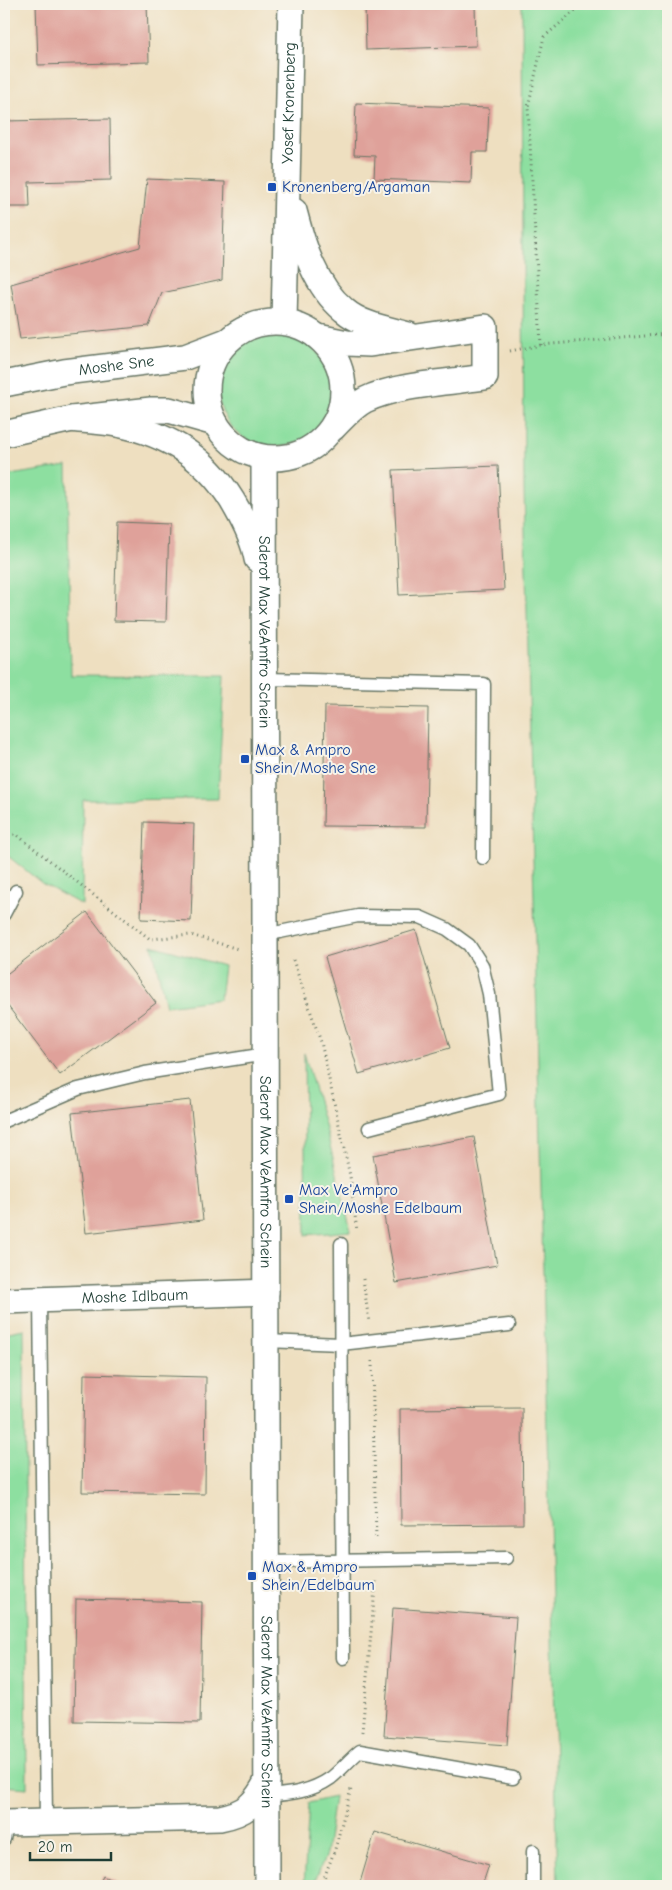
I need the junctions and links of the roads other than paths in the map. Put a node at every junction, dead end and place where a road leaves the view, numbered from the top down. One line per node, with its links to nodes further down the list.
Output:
1 (291, 4): 2 (street, Yosef Kronenberg)
2 (288, 153): 3 (street, Yosef Kronenberg); 5 (street)
3 (284, 322): 4 (street); 6 (street)
4 (318, 337): 5 (street); 10 (street)
5 (416, 337): 10 (street)
6 (227, 342): 7 (street, Moshe Sne); 9 (street)
7 (4, 384)
8 (72, 419): 9 (street); 11 (street); 13 (street)
9 (215, 423): 12 (street)
10 (328, 433): 12 (street)
11 (4, 434)
12 (264, 458): 13 (street, Sderot Max VeAmfro Schein)
13 (264, 603): 14 (street, Sderot Max VeAmfro Schein)
14 (265, 679): 15 (lane); 18 (street, Sderot Max VeAmfro Schein)
15 (483, 858)
16 (16, 892): 17 (lane)
17 (4, 914)
18 (265, 946): 19 (street, Sderot Max VeAmfro Schein); 21 (lane)
19 (266, 1054): 20 (lane); 23 (street, Sderot Max VeAmfro Schein)
20 (4, 1121)
21 (369, 1128)
22 (341, 1244): 28 (lane)
23 (266, 1292): 24 (street, Moshe Idlbaum); 27 (street, Sderot Max VeAmfro Schein)
24 (40, 1299): 25 (street, Moshe Idlbaum); 36 (lane)
25 (4, 1301)
26 (509, 1325): 28 (lane)
27 (266, 1341): 28 (lane); 31 (street, Sderot Max VeAmfro Schein)
28 (341, 1344): 30 (lane)
29 (506, 1558): 30 (lane)
30 (342, 1561): 31 (lane); 32 (lane)
31 (266, 1562): 34 (street, Sderot Max VeAmfro Schein)
32 (343, 1658)
33 (513, 1778): 34 (lane)
34 (267, 1789): 35 (street); 39 (street, Sderot Max VeAmfro Schein)
35 (220, 1818): 36 (street); 39 (street)
36 (46, 1822): 37 (street)
37 (5, 1829)
38 (533, 1851): 40 (lane)
39 (267, 1874)
40 (533, 1886)

